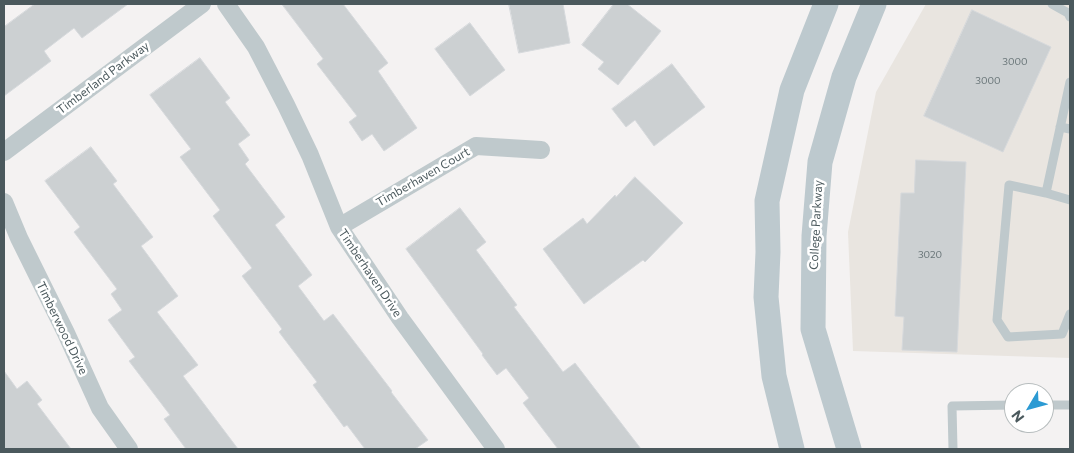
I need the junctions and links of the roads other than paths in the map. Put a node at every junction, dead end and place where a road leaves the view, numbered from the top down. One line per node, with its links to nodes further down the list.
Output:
1 (202, 4): 11 (street, Timberland Parkway)
2 (226, 4): 15 (street, Timberhaven Drive)
3 (826, 4): 22 (main road)
4 (874, 4): 23 (main road, College Parkway)
5 (1052, 4): 6 (lane)
6 (1070, 17)
7 (1070, 82): 8 (lane)
8 (1060, 127): 9 (lane); 12 (lane)
9 (1070, 129)
10 (541, 150): 15 (street, Timberhaven Court)
11 (4, 152)
12 (1046, 193): 13 (lane); 16 (lane)
13 (1070, 200)
14 (4, 202): 20 (street, Timberwood Drive)
15 (339, 227): 21 (street, Timberhaven Drive)
16 (1070, 314)
17 (1054, 405): 18 (lane)
18 (1070, 405)
19 (1004, 406): 24 (lane)
20 (129, 449)
21 (496, 449)
22 (792, 449)
23 (849, 449)
24 (953, 449)

